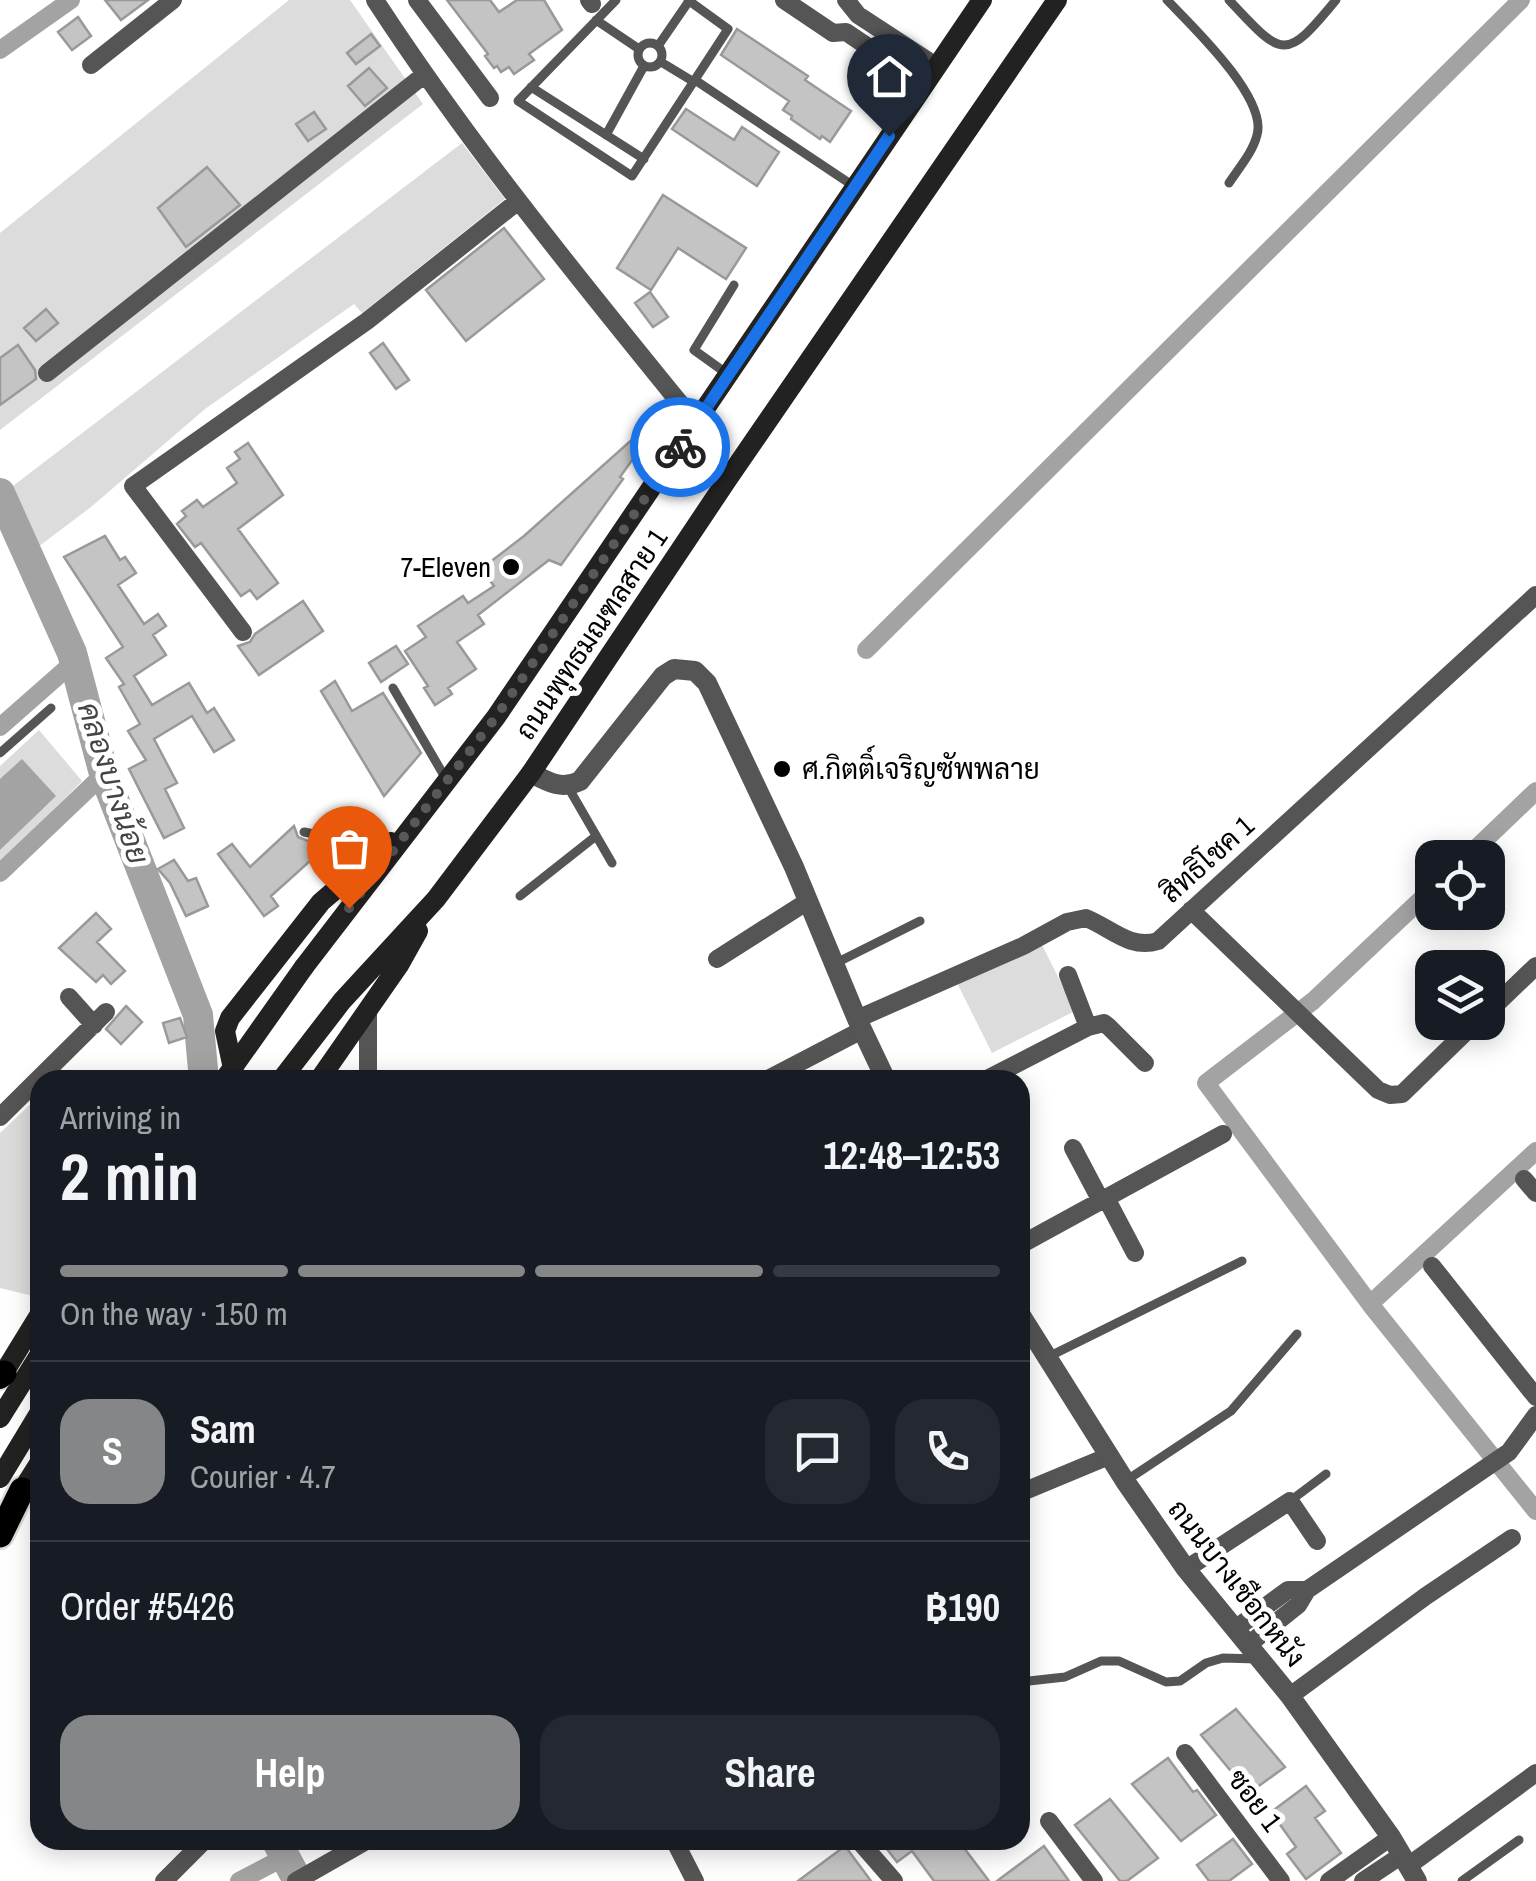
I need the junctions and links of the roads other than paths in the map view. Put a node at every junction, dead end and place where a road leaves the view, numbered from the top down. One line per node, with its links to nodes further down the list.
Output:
1 (172, 0): 17 (street)
2 (375, 0): 20 (street)
3 (417, 0): 24 (street)
4 (616, 0): 13 (lane)
5 (688, 0): 14 (lane); 21 (lane)
6 (846, 0): 19 (street)
7 (982, 0): 19 (main road, ถนนพุทธมณฑลสาย 1)
8 (1057, 0): 39 (main road, ถนนพุทธมณฑลสาย 1)
9 (1167, 0): 27 (lane)
10 (1229, 0): 11 (lane)
11 (1336, 0)
12 (791, 2): 22 (street)
13 (592, 8): 15 (lane); 23 (lane)
14 (658, 46): 15 (lane); 16 (lane)
15 (639, 49): 18 (lane)
16 (661, 62): 18 (lane); 21 (lane)
17 (91, 65)
18 (644, 66): 25 (lane)
19 (936, 66): 22 (main road, ถนนพุทธมณฑลสาย 1)
20 (424, 75): 29 (street); 31 (street)
21 (694, 81): 26 (lane); 28 (lane)
22 (923, 84): 28 (main road, ถนนพุทธมณฑลสาย 1)
23 (531, 87): 25 (lane); 26 (lane)
24 (490, 98)
25 (606, 135): 26 (lane)
26 (644, 160)
27 (1229, 183)
28 (855, 188): 32 (main road, ถนนพุทธมณฑลสาย 1)
29 (517, 202): 33 (street); 35 (street)
30 (734, 285): 32 (lane)
31 (47, 373)
32 (728, 375): 33 (main road, ถนนพุทธมณฑลสาย 1)
33 (696, 423): 40 (main road, ถนนพุทธมณฑลสาย 1)
34 (1536, 595): 50 (street, สิทธิโชค 1)
35 (243, 632)
36 (393, 688): 40 (lane)
37 (51, 708): 38 (lane)
38 (0, 753)
39 (531, 774): 41 (street); 48 (main road, ถนนพุทธมณฑลสาย 1)
40 (448, 781): 42 (main road, ถนนพุทธมณฑลสาย 1)
41 (568, 786): 44 (lane); 49 (street)
42 (417, 821): 46 (main road); 64 (main road, ถนนพุทธมณฑลสาย 1, bridge)
43 (304, 832): 46 (lane)
44 (596, 836): 45 (lane); 47 (lane)
45 (612, 863)
46 (361, 866): 65 (main road)
47 (520, 896)
48 (436, 898): 58 (main road); 66 (main road, ถนนพุทธมณฑลสาย 1)
49 (808, 900): 52 (street); 53 (street)
50 (1191, 910): 59 (street, สิทธิโชค 1); 61 (street)
51 (920, 921): 53 (lane)
52 (717, 959)
53 (834, 964): 59 (street)
54 (1536, 966): 56 (street)
55 (1068, 975): 60 (street)
56 (1505, 996)
57 (69, 997): 63 (street)
58 (368, 1010): 67 (main road); 68 (street)
59 (859, 1025): 69 (street); 70 (street)
60 (1088, 1027): 62 (street); 71 (street)
61 (1458, 1040)
62 (1145, 1063)
63 (46, 1070)
64 (231, 1070)
65 (234, 1070)
66 (291, 1070)
67 (326, 1070)
68 (368, 1070)
69 (783, 1070)
70 (880, 1070)
71 (1005, 1070)
72 (30, 1085): 73 (street)
73 (1, 1113)
74 (1223, 1134): 76 (street)
75 (1073, 1148): 76 (street)
76 (1104, 1200): 77 (street); 78 (street)
77 (1030, 1240)
78 (1135, 1254)
79 (1242, 1262): 84 (lane)
80 (1432, 1266): 87 (street)
81 (1030, 1329): 84 (street, ถนนบางเชือกหนัง)
82 (30, 1333): 86 (main road)
83 (1297, 1334): 93 (lane)
84 (1048, 1357): 91 (street, ถนนบางเชือกหนัง)
85 (30, 1361): 86 (main road)
86 (7, 1376): 89 (main road)
87 (1536, 1397)
88 (1536, 1415): 102 (street)
89 (0, 1418)
90 (30, 1437): 94 (main road)
91 (1109, 1456): 93 (street, ถนนบางเชือกหนัง); 95 (street)
92 (1326, 1474): 96 (lane)
93 (1125, 1481): 101 (street, ถนนบางเชือกหนัง)
94 (11, 1484): 97 (main road); 98 (main road)
95 (1030, 1489)
96 (1290, 1501): 100 (street); 101 (street)
97 (0, 1526)
98 (0, 1535)
99 (1512, 1538): 104 (street)
100 (1317, 1541)
101 (1186, 1569): 102 (street, ถนนบางเชือกหนัง)
102 (1247, 1644): 103 (lane); 104 (street, ถนนบางเชือกหนัง)
103 (1030, 1681)
104 (1290, 1696): 113 (street, ถนนบางเชือกหนัง)
105 (1185, 1753): 119 (street, ซอย 1)
106 (1536, 1773): 113 (street)
107 (1049, 1821): 118 (street)
108 (1518, 1840): 122 (lane)
109 (194, 1850): 115 (street)
110 (351, 1850): 114 (street)
111 (679, 1850): 116 (street)
112 (866, 1850): 117 (street)
113 (1405, 1860): 120 (street); 121 (street)
114 (302, 1878)
115 (164, 1881)
116 (695, 1881)
117 (894, 1881)
118 (1094, 1881)
119 (1281, 1881)
120 (1330, 1881)
121 (1363, 1881)
122 (1462, 1881)

